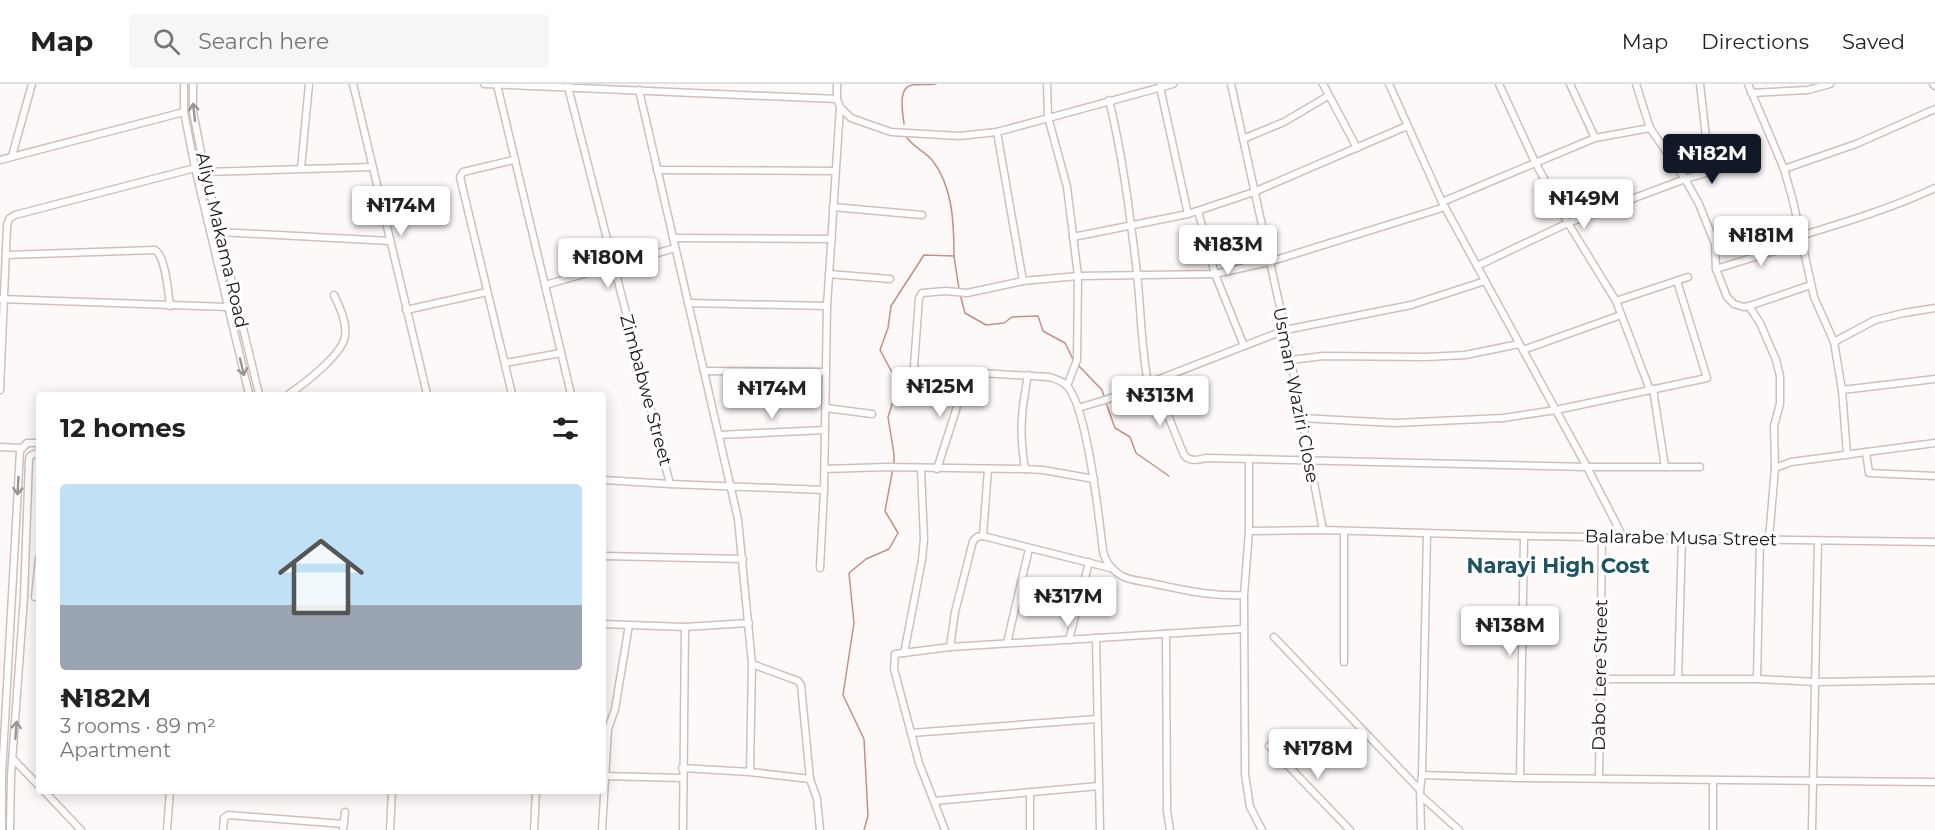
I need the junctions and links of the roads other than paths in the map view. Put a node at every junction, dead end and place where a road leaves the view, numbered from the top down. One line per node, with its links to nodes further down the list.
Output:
1 (32, 84): 41 (street)
2 (184, 84): 33 (street, Aliyu Makama Road)
3 (193, 84): 52 (street, Aliyu Makama Road, one-way to 3)
4 (309, 84): 48 (street)
5 (352, 84): 46 (street)
6 (484, 84): 21 (street)
7 (707, 84): 26 (street)
8 (837, 84): 29 (street)
9 (1047, 84): 34 (street)
10 (1137, 84): 25 (street)
11 (1173, 84): 23 (street)
12 (1231, 84): 39 (street, Usman Waziri Close)
13 (1323, 84): 28 (street)
14 (1389, 84): 35 (street)
15 (1499, 84): 44 (street)
16 (1570, 84): 38 (street)
17 (1636, 84): 36 (street)
18 (1700, 84): 53 (street)
19 (1748, 84): 27 (street)
20 (1830, 84): 27 (street)
21 (497, 85): 22 (street); 43 (street)
22 (568, 87): 24 (street); 74 (street, Zimbabwe Street)
23 (1160, 87): 25 (street); 60 (street)
24 (639, 90): 26 (street); 50 (street)
25 (1139, 92): 30 (street)
26 (707, 93): 29 (street)
27 (1751, 93): 49 (street)
28 (1328, 96): 39 (street); 40 (street)
29 (837, 99): 31 (street)
30 (1109, 100): 34 (street); 63 (street)
31 (840, 107): 37 (street); 51 (street)
32 (1935, 109): 49 (street)
33 (184, 112): 41 (street); 47 (street, Aliyu Makama Road)
34 (1048, 117): 37 (street); 66 (street)
35 (1407, 126): 40 (street); 57 (street)
36 (1650, 128): 38 (street); 54 (street)
37 (997, 132): 83 (street)
38 (1595, 138): 44 (street)
39 (1243, 139): 56 (street, Usman Waziri Close)
40 (1357, 148): 56 (street)
41 (12, 156): 42 (street)
42 (0, 160)
43 (514, 160): 86 (street); 88 (street)
44 (1535, 162): 57 (street); 62 (street)
45 (1731, 166): 53 (street)
46 (372, 167): 48 (street); 69 (street)
47 (195, 168): 72 (street); 96 (street, Aliyu Makama Road)
48 (301, 168): 52 (street)
49 (1784, 169): 65 (street)
50 (657, 170): 51 (street); 67 (street)
51 (835, 171): 58 (street)
52 (205, 172): 64 (street, Aliyu Makama Road)
53 (1710, 173): 54 (street)
54 (1685, 179): 62 (street); 76 (street)
55 (1935, 188): 65 (street)
56 (1254, 192): 59 (street); 73 (street, Usman Waziri Close)
57 (1443, 205): 73 (street); 75 (street)
58 (833, 207): 61 (street); 68 (street)
59 (1198, 211): 60 (street); 78 (street)
60 (1188, 214): 63 (street)
61 (922, 215)
62 (1568, 223): 75 (street); 91 (street)
63 (1131, 227): 66 (street); 79 (street)
64 (220, 232): 69 (street); 118 (street, Aliyu Makama Road)
65 (1800, 236): 70 (street)
66 (1073, 237): 80 (street)
67 (673, 238): 68 (street); 71 (street)
68 (832, 238): 77 (street)
69 (390, 241): 98 (street)
70 (1802, 246): 76 (street); 87 (street)
71 (675, 248): 74 (street); 92 (street)
72 (6, 255): 90 (street); 93 (street)
73 (1269, 262): 78 (street); 100 (street, Usman Waziri Close)
74 (614, 266): 86 (street); 151 (street, Zimbabwe Street)
75 (1477, 266): 84 (street)
76 (1716, 269): 95 (street)
77 (829, 274): 82 (street); 94 (street)
78 (1215, 274): 79 (street); 102 (street)
79 (1137, 275): 80 (street); 112 (street)
80 (1078, 276): 83 (street); 113 (street)
81 (1688, 277): 85 (street)
82 (890, 279)
83 (1023, 281): 109 (street)
84 (1485, 281): 100 (street); 103 (street)
85 (1677, 281): 91 (street); 114 (street)
86 (545, 285): 104 (street)
87 (1811, 285): 95 (street); 101 (street)
88 (487, 292): 98 (street); 106 (street)
89 (334, 295): 119 (street)
90 (2, 299): 93 (street); 115 (street)
91 (1616, 301): 99 (street)
92 (688, 303): 94 (street); 107 (street)
93 (170, 306): 96 (street)
94 (827, 306): 108 (street)
95 (1749, 306): 142 (street)
96 (228, 307): 117 (street, Aliyu Makama Road, one-way to 117)
97 (1935, 308): 101 (street)
98 (406, 310): 120 (street)
99 (1621, 315): 103 (street); 114 (street)
100 (1285, 330): 102 (street); 105 (street, Usman Waziri Close)
101 (1834, 342): 116 (street)
102 (1244, 346): 112 (street)
103 (1521, 347): 105 (street); 125 (street)
104 (561, 353): 106 (street); 122 (street)
105 (1291, 360): 127 (street, Usman Waziri Close)
106 (505, 363): 121 (street)
107 (704, 371): 108 (street); 129 (street)
108 (826, 372): 123 (street)
109 (963, 372): 110 (street); 145 (street)
110 (1028, 375): 113 (street); 147 (street)
111 (1935, 379): 116 (street)
112 (1151, 382): 124 (street); 137 (street)
113 (1067, 386): 124 (street)
114 (1651, 389): 125 (street); 140 (street)
115 (0, 390)
116 (1842, 390): 136 (street)
117 (249, 392)
118 (259, 392)
119 (293, 392)
120 (426, 392)
121 (512, 392)
122 (571, 392)
123 (826, 408): 126 (street); 128 (street)
124 (1078, 408): 149 (street)
125 (1556, 410): 127 (street); 139 (street)
126 (872, 414)
127 (1301, 418): 138 (street, Usman Waziri Close)
128 (825, 430): 129 (street); 143 (street)
129 (719, 435): 152 (street)
130 (36, 443): 133 (street)
131 (1935, 443): 134 (street)
132 (0, 447): 133 (street)
133 (21, 448): 188 (street, one-way to 188)
134 (1866, 452): 136 (street); 148 (street)
135 (36, 453): 175 (street)
136 (1847, 455): 142 (street)
137 (1249, 459): 138 (street); 155 (street)
138 (1309, 461): 139 (street); 154 (street, Usman Waziri Close)
139 (1587, 467): 140 (street); 161 (street)
140 (1665, 467): 141 (street)
141 (1700, 467)
142 (1775, 468): 164 (street)
143 (825, 469): 144 (street); 153 (street)
144 (921, 469): 145 (street); 190 (street)
145 (936, 469): 146 (street)
146 (988, 469): 147 (street); 158 (street)
147 (1025, 469): 149 (street)
148 (1935, 476)
149 (1094, 479): 170 (street)
150 (606, 480): 151 (street)
151 (670, 484): 152 (street)
152 (731, 486): 153 (street); 169 (street)
153 (824, 490): 172 (street)
154 (1323, 530): 155 (street, Balarabe Musa Street); 156 (street, Balarabe Musa Street)
155 (1249, 531): 174 (street)
156 (1344, 531): 157 (street, Balarabe Musa Street); 191 (street)
157 (1427, 534): 159 (street, Balarabe Musa Street); 208 (street)
158 (983, 536): 167 (street); 187 (street)
159 (1524, 536): 160 (street, Balarabe Musa Street); 211 (street)
160 (1602, 536): 161 (street, Balarabe Musa Street); 194 (street, Dabo Lere Street)
161 (1623, 537): 162 (street, Balarabe Musa Street)
162 (1682, 538): 163 (street, Balarabe Musa Street); 193 (street)
163 (1760, 539): 164 (street, Balarabe Musa Street); 195 (street)
164 (1769, 539): 165 (street, Balarabe Musa Street)
165 (1818, 541): 166 (street, Balarabe Musa Street); 197 (street)
166 (1935, 542)
167 (1029, 549): 171 (street); 186 (street)
168 (606, 556): 169 (street)
169 (743, 559): 177 (street)
170 (1104, 559): 171 (street); 173 (street)
171 (1092, 563): 173 (street); 185 (street)
172 (820, 568)
173 (1112, 568): 174 (street)
174 (1244, 596): 181 (street)
175 (24, 597): 176 (street); 189 (street)
176 (36, 597)
177 (749, 623): 180 (street); 192 (street)
178 (606, 624): 179 (street)
179 (629, 625): 180 (street); 200 (street)
180 (686, 627): 205 (street)
181 (1243, 629): 182 (street); 243 (street)
182 (1166, 634): 184 (street); 242 (street)
183 (1274, 637): 220 (street)
184 (1095, 638): 185 (street); 198 (street)
185 (1070, 640): 186 (street)
186 (1007, 643): 187 (street)
187 (950, 647): 190 (street)
188 (10, 651): 189 (street); 207 (street)
189 (21, 651): 204 (street, one-way to 189)
190 (904, 653): 201 (street)
191 (1344, 662)
192 (752, 664): 206 (street); 213 (street)
193 (1678, 678): 194 (street); 195 (street)
194 (1600, 679): 212 (street, Dabo Lere Street)
195 (1757, 679): 197 (street)
196 (1935, 681): 197 (street)
197 (1816, 682): 215 (street)
198 (1097, 719): 201 (street); 218 (street)
199 (606, 720): 200 (street)
200 (611, 720): 203 (street)
201 (911, 733): 226 (street)
202 (1269, 746): 244 (street)
203 (606, 752)
204 (14, 760): 217 (street); 230 (street)
205 (682, 768): 206 (street); 210 (street)
206 (750, 772): 213 (street)
207 (1, 775): 229 (street)
208 (1422, 775): 211 (street); 220 (street)
209 (606, 776): 210 (street)
210 (682, 778): 237 (street)
211 (1520, 778): 212 (street)
212 (1599, 778): 214 (street)
213 (810, 779): 238 (street)
214 (1713, 780): 215 (street); 247 (street)
215 (1813, 781): 216 (street); 248 (street)
216 (1935, 782)
217 (36, 783)
218 (1099, 786): 219 (street); 241 (street)
219 (1030, 792): 226 (street); 240 (street)
220 (1420, 793): 245 (street); 246 (street)
221 (47, 794): 231 (street)
222 (170, 794): 232 (street)
223 (392, 794): 234 (street)
224 (536, 794): 235 (street)
225 (603, 794): 236 (street)
226 (934, 801): 239 (street)
227 (345, 812): 228 (street)
228 (344, 827): 233 (street)
229 (2, 830)
230 (10, 830)
231 (81, 830)
232 (168, 830)
233 (223, 830)
234 (390, 830)
235 (534, 830)
236 (602, 830)
237 (683, 830)
238 (820, 830)
239 (945, 830)
240 (1030, 830)
241 (1100, 830)
242 (1170, 830)
243 (1262, 830)
244 (1350, 830)
245 (1421, 830)
246 (1459, 830)
247 (1713, 830)
248 (1812, 830)

